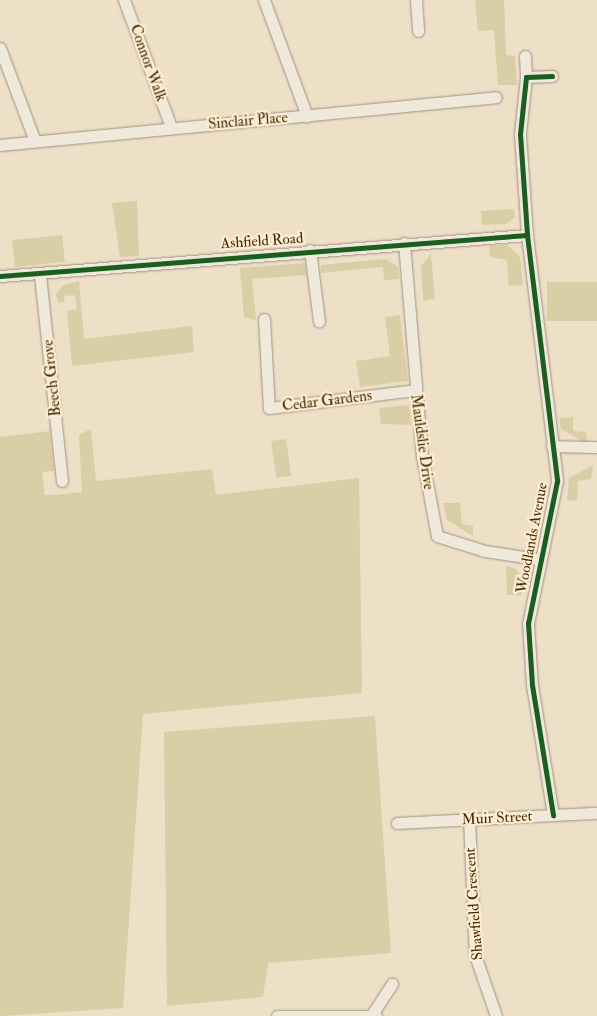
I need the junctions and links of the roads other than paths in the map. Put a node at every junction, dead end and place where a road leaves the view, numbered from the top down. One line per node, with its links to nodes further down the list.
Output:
1 (124, 0): 11 (street, Connor Walk)
2 (264, 0): 10 (street)
3 (416, 0): 4 (street)
4 (418, 31)
5 (0, 48): 12 (street)
6 (524, 56): 8 (street, Woodlands Avenue)
7 (552, 76): 8 (street)
8 (526, 77): 14 (street, Woodlands Avenue)
9 (496, 97): 10 (street, Sinclair Place)
10 (307, 116): 11 (street, Sinclair Place)
11 (171, 127): 12 (street, Sinclair Place)
12 (34, 141): 13 (street, Sinclair Place)
13 (0, 144)
14 (527, 235): 15 (street, Ashfield Road); 22 (street, Woodlands Avenue)
15 (404, 243): 16 (street, Ashfield Road); 21 (street, Mauldslie Drive)
16 (310, 250): 17 (street, Ashfield Road); 20 (street)
17 (40, 275): 18 (street, Ashfield Road); 24 (street, Beech Grove)
18 (0, 276)
19 (264, 319): 21 (street, Cedar Gardens)
20 (319, 321)
21 (415, 390): 25 (street, Mauldslie Drive)
22 (552, 446): 23 (street); 25 (street, Woodlands Avenue)
23 (597, 447)
24 (62, 481)
25 (538, 559): 27 (street, Woodlands Avenue)
26 (597, 813): 27 (street, Muir Street)
27 (553, 815): 28 (street, Muir Street)
28 (469, 819): 29 (street, Muir Street); 33 (street, Shawfield Crescent)
29 (397, 823)
30 (392, 984): 31 (street)
31 (374, 1014): 32 (street)
32 (277, 1016)
33 (496, 1016)

